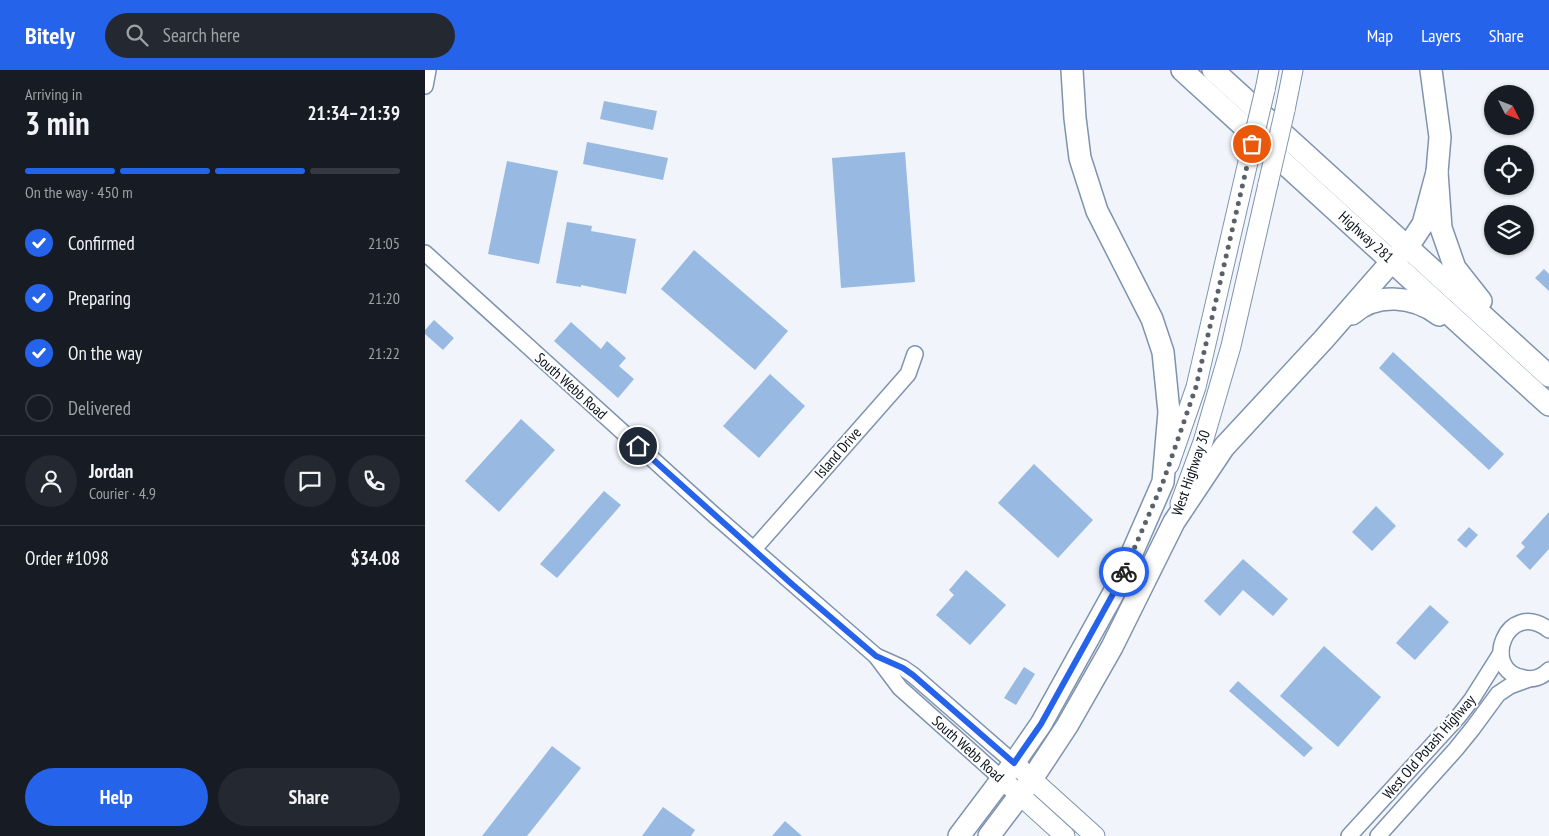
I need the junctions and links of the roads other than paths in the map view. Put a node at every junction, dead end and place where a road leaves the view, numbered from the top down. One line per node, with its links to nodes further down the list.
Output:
1 (428, 70): 8 (street)
2 (1072, 70): 18 (highway)
3 (1182, 70): 11 (highway, Highway 281)
4 (1213, 70): 11 (highway, Highway 281)
5 (1269, 70): 18 (main road, West Highway 30, bridge)
6 (1293, 70): 19 (main road, West Highway 30, bridge)
7 (1431, 70): 9 (highway)
8 (425, 86)
9 (1437, 172): 11 (highway); 14 (highway)
10 (425, 253): 20 (street, South Webb Road)
11 (1399, 254): 12 (highway); 14 (highway, Highway 281); 15 (highway, Highway 281)
12 (1324, 339): 15 (highway); 19 (highway)
13 (915, 354): 20 (street, Island Drive)
14 (1533, 362): 16 (highway, Highway 281)
15 (1516, 376): 17 (highway, Highway 281)
16 (1549, 376)
17 (1549, 406)
18 (1163, 482): 28 (highway, West Highway 30)
19 (1174, 522): 29 (highway, West Highway 30)
20 (754, 549): 25 (street, South Webb Road)
21 (1549, 612): 22 (street)
22 (1534, 622): 23 (street); 24 (street, West Old Potash Highway)
23 (1549, 630)
24 (1501, 653): 26 (street); 27 (street, West Old Potash Highway)
25 (876, 656): 28 (street, South Webb Road); 28 (street, South Webb Road)
26 (1541, 677): 30 (street, West Old Potash Highway)
27 (1442, 735): 30 (street); 31 (street, West Old Potash Highway)
28 (1008, 771): 29 (main road, South Webb Road); 32 (highway, West Highway 30)
29 (1026, 787): 33 (highway, West Highway 30); 34 (main road, South Webb Road); 35 (main road, South Webb Road)
30 (1396, 817): 36 (street, West Old Potash Highway)
31 (1357, 832)
32 (959, 836)
33 (989, 836)
34 (1065, 836)
35 (1095, 836)
36 (1377, 836)

